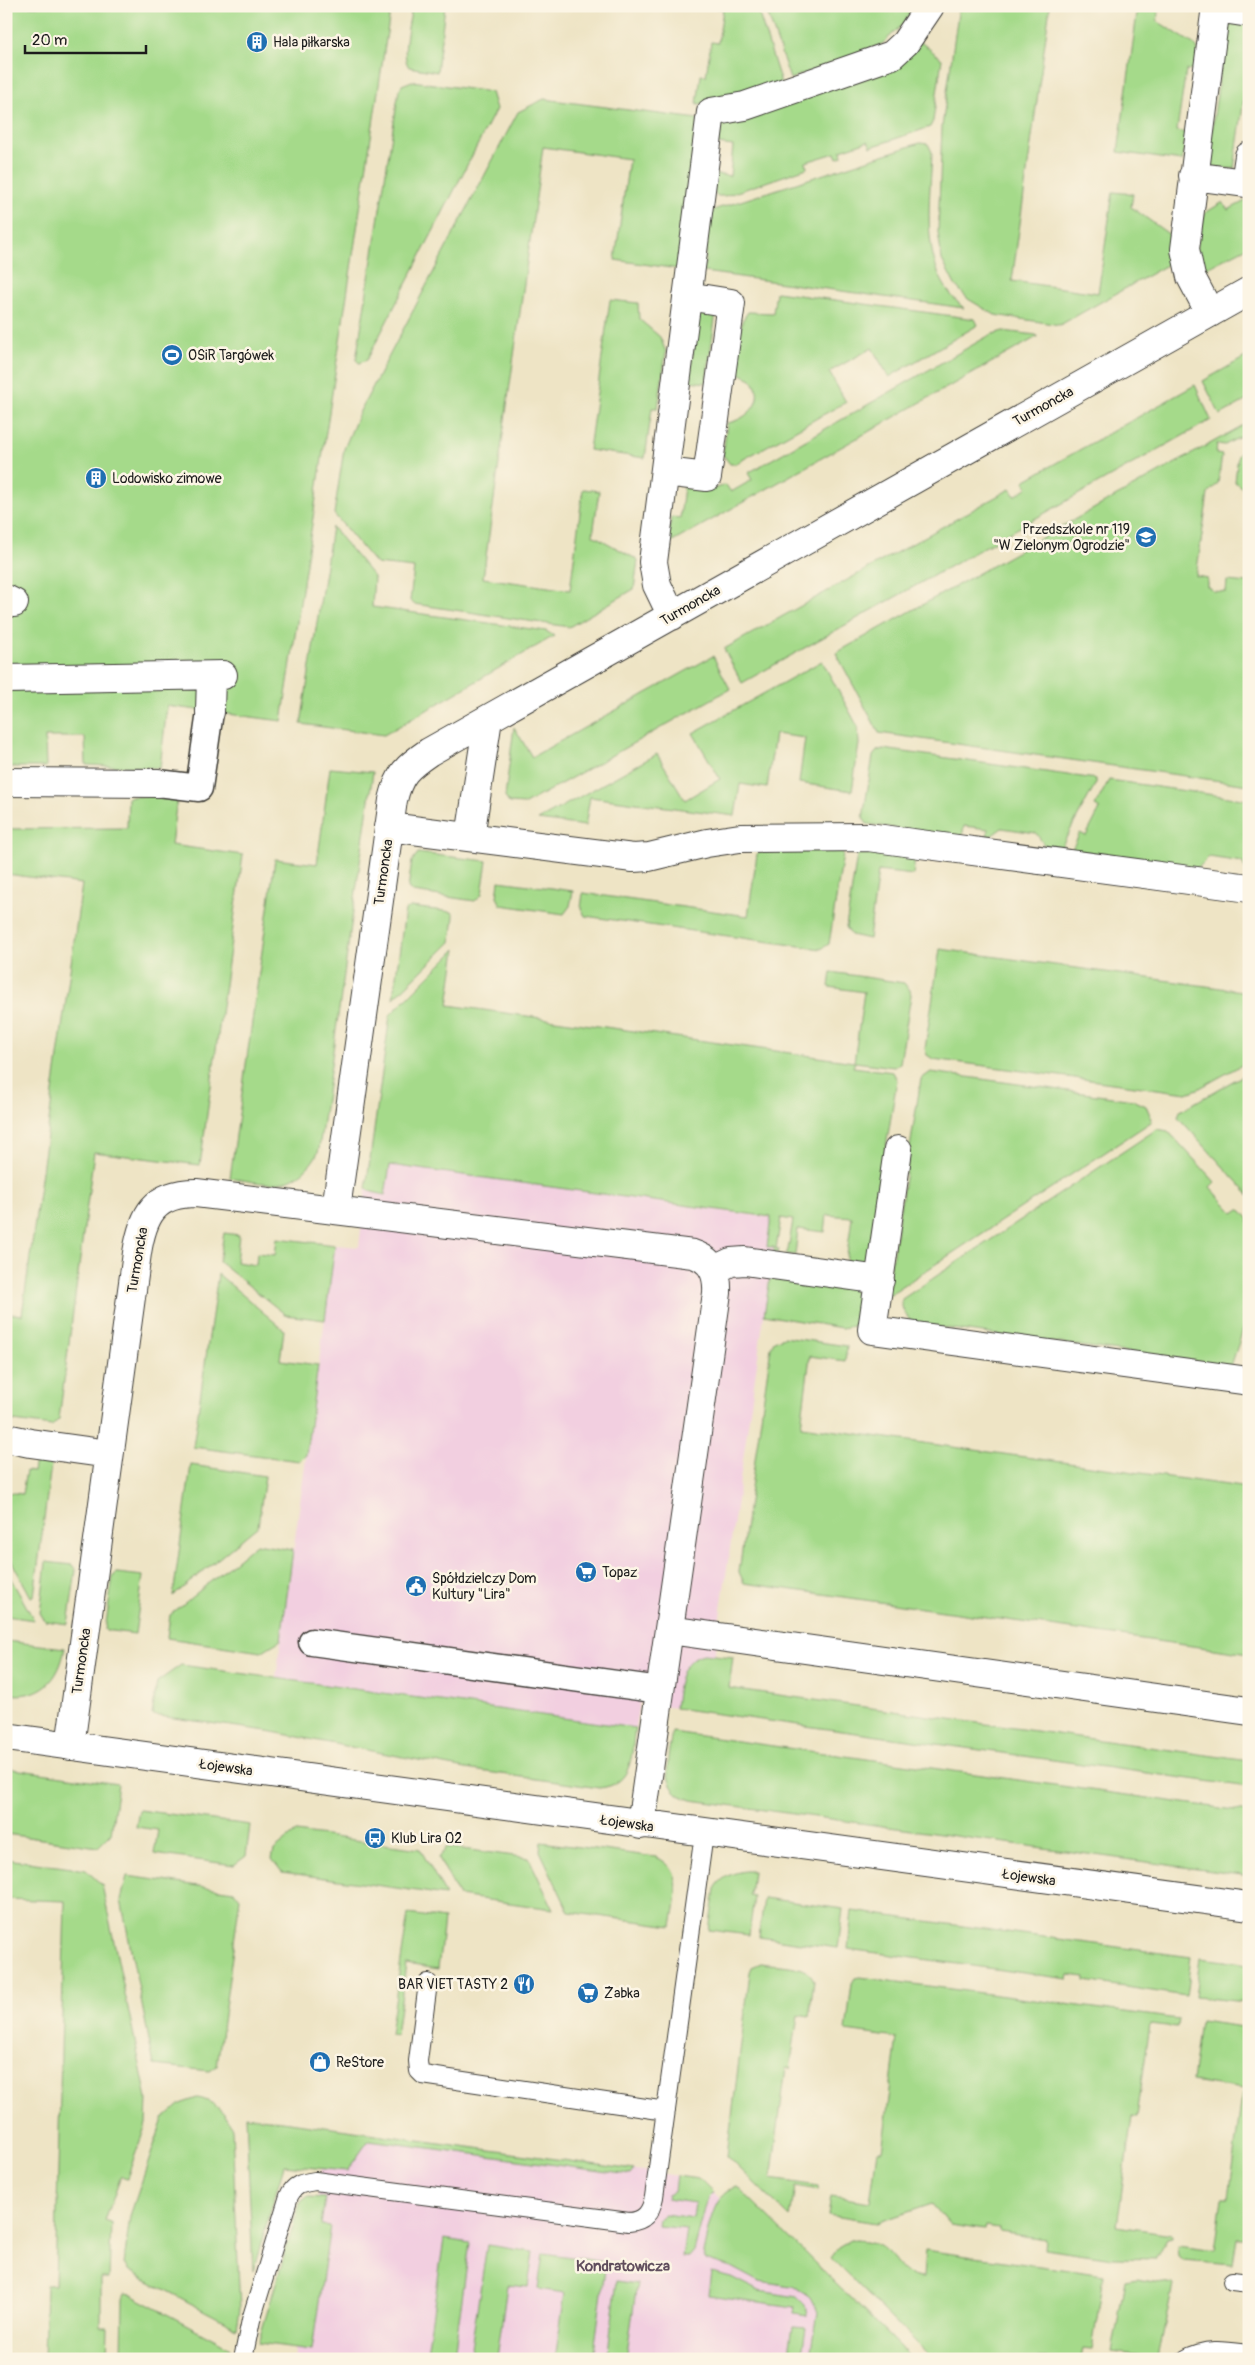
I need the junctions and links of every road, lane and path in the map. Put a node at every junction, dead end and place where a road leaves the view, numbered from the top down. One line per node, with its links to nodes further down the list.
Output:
1 (930, 6): 7 (street)
2 (1216, 7): 3 (street); 5 (street)
3 (1249, 13)
4 (1249, 156): 5 (street)
5 (1193, 176): 8 (street)
6 (1249, 291): 8 (street, Turmoncka)
7 (687, 296): 9 (street); 9 (street)
8 (1210, 313): 10 (street, Turmoncka)
9 (665, 472): 10 (street)
10 (672, 616): 13 (street, Turmoncka)
11 (6, 679): 12 (street)
12 (210, 712): 15 (street)
13 (488, 719): 16 (street, Turmoncka); 17 (street)
14 (6, 782): 15 (street)
15 (158, 783)
16 (389, 827): 17 (street); 20 (street, Turmoncka)
17 (470, 837): 18 (street)
18 (1249, 888)
19 (898, 1150): 22 (street)
20 (336, 1209): 21 (street); 25 (street, Turmoncka)
21 (714, 1270): 22 (street); 26 (street)
22 (880, 1280): 23 (street)
23 (1249, 1381)
24 (6, 1438): 25 (street)
25 (109, 1454): 31 (street, Turmoncka)
26 (669, 1630): 28 (street); 29 (street)
27 (312, 1642): 28 (street)
28 (660, 1690): 32 (street)
29 (1249, 1711)
30 (6, 1737): 31 (street, Łojewska)
31 (70, 1746): 32 (street, Łojewska)
32 (641, 1825): 33 (street, Łojewska)
33 (704, 1834): 34 (street, Łojewska); 36 (lane)
34 (1249, 1906)
35 (428, 1983): 36 (lane)
36 (666, 2111): 38 (lane)
37 (1249, 2354): 39 (lane)
38 (243, 2359)
39 (1186, 2359)

